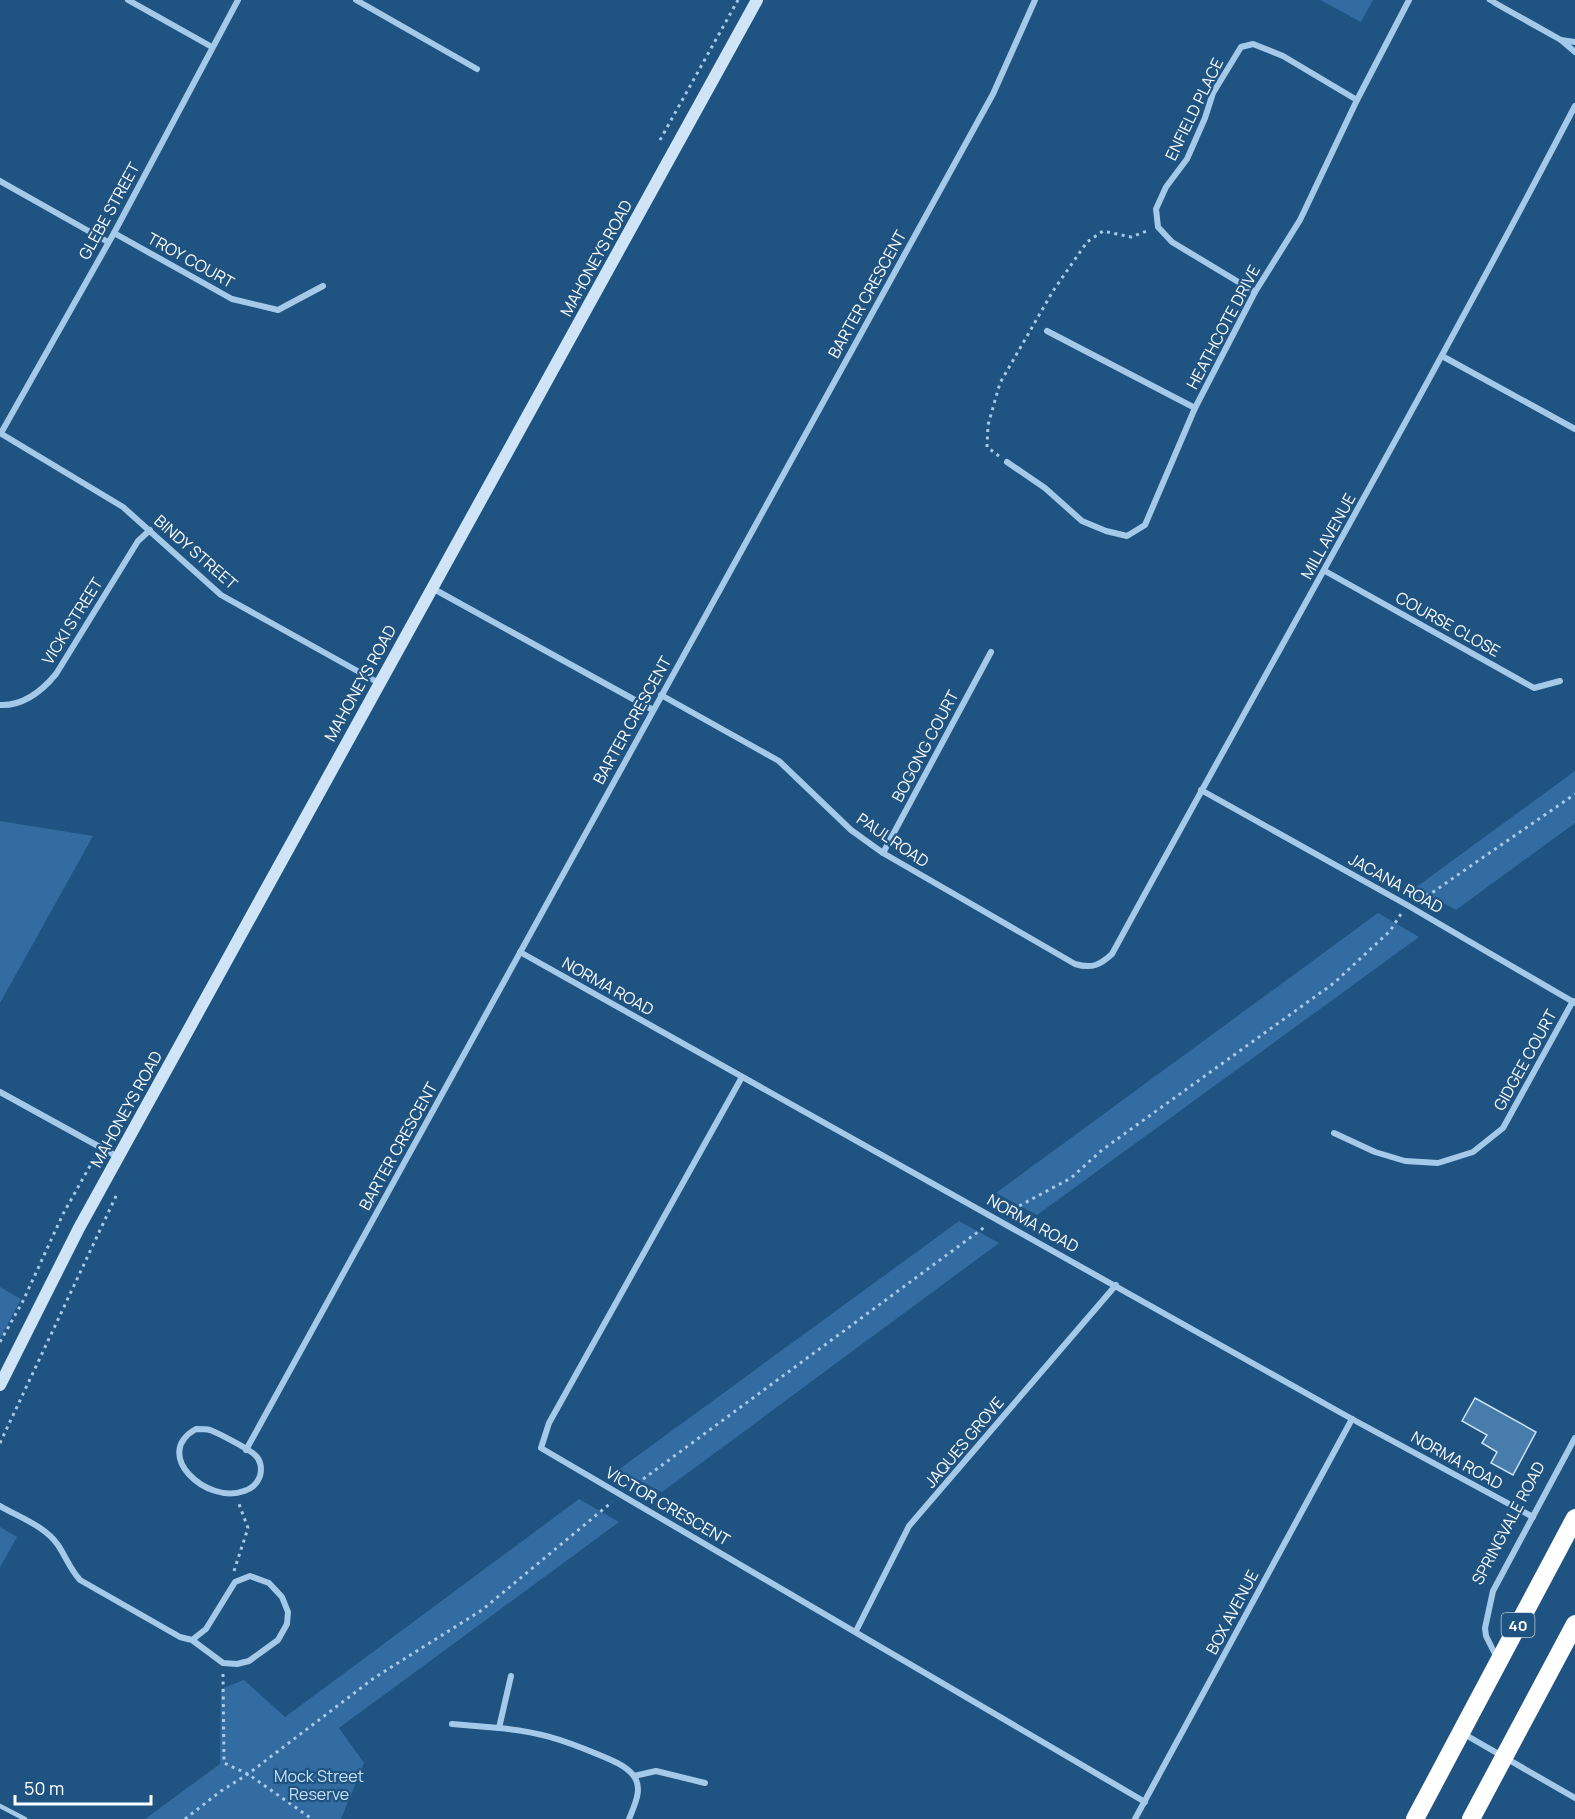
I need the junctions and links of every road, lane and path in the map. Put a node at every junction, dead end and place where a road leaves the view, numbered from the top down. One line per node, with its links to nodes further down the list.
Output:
1 (128, 0): 10 (street)
2 (238, 0): 10 (street, GLEBE STREET)
3 (356, 0): 12 (street)
4 (757, 0): 28 (main road, MAHONEYS ROAD)
5 (1035, 0): 32 (street, BARTER CRESCENT)
6 (1409, 0): 13 (street, HEATHCOTE DRIVE)
7 (1492, 2): 8 (street)
8 (1561, 40): 9 (street); 11 (street)
9 (1575, 42)
10 (212, 47): 16 (street, GLEBE STREET)
11 (1575, 52)
12 (477, 69)
13 (1357, 100): 19 (street, HEATHCOTE DRIVE); 19 (street, ENFIELD PLACE)
14 (1575, 106): 21 (street, MILL AVENUE)
15 (0, 181): 17 (street)
16 (114, 233): 17 (street, GLEBE STREET); 18 (street, TROY COURT)
17 (108, 242): 24 (street, GLEBE STREET)
18 (323, 286)
19 (1255, 292): 22 (street, HEATHCOTE DRIVE)
20 (1047, 330): 22 (street)
21 (1442, 356): 23 (street); 27 (street, MILL AVENUE)
22 (1195, 408): 25 (street, HEATHCOTE DRIVE)
23 (1575, 429)
24 (0, 433): 26 (street, BINDY STREET)
25 (1007, 462)
26 (150, 530): 31 (street, BINDY STREET); 33 (street, VICKI STREET)
27 (1325, 571): 30 (street, COURSE CLOSE); 35 (street, MILL AVENUE)
28 (431, 588): 31 (main road, MAHONEYS ROAD); 34 (street)
29 (991, 652): 37 (street, BOGONG COURT)
30 (1560, 681)
31 (379, 683): 46 (main road, MAHONEYS ROAD)
32 (662, 695): 34 (street, BARTER CRESCENT); 37 (street, PAUL ROAD)
33 (0, 705)
34 (653, 710): 39 (street, BARTER CRESCENT)
35 (1202, 790): 38 (street, JACANA ROAD); 40 (street, MILL AVENUE)
36 (1575, 794): 38 (path)
37 (883, 853): 40 (street, PAUL ROAD)
38 (1407, 905): 41 (street, JACANA ROAD); 48 (path)
39 (520, 952): 42 (street, NORMA ROAD); 55 (street, BARTER CRESCENT)
40 (1092, 967)
41 (1574, 1002): 44 (street, GIDGEE COURT)
42 (742, 1077): 48 (street, NORMA ROAD); 57 (street, VICTOR CRESCENT)
43 (0, 1092): 45 (street)
44 (1334, 1132)
45 (100, 1148): 46 (street); 50 (path)
46 (118, 1157): 51 (main road, MAHONEYS ROAD)
47 (121, 1186): 54 (path)
48 (997, 1218): 49 (street, NORMA ROAD); 57 (path)
49 (1116, 1285): 52 (street, NORMA ROAD); 63 (street, JAQUES GROVE)
50 (0, 1342)
51 (0, 1386)
52 (1352, 1419): 59 (street, NORMA ROAD); 76 (street, BOX AVENUE)
53 (1575, 1438): 59 (street, SPRINGVALE ROAD)
54 (0, 1443)
55 (246, 1450): 56 (street); 56 (street)
56 (236, 1494): 61 (path)
57 (622, 1495): 63 (street, VICTOR CRESCENT); 72 (path)
58 (0, 1506): 64 (street)
59 (1533, 1517): 65 (street, SPRINGVALE ROAD)
60 (1575, 1518): 65 (highway, 40)
61 (235, 1582): 64 (street); 66 (street)
62 (1575, 1624): 71 (highway)
63 (856, 1631): 76 (street, VICTOR CRESCENT)
64 (192, 1640): 66 (street)
65 (1499, 1662): 70 (highway, 40)
66 (223, 1663): 72 (path)
67 (511, 1676): 69 (street)
68 (452, 1724): 69 (street)
69 (499, 1728): 73 (street)
70 (1461, 1733): 71 (street); 83 (highway, 40)
71 (1504, 1757): 75 (street); 84 (highway)
72 (248, 1774): 79 (path); 80 (path)
73 (634, 1776): 74 (street); 81 (street)
74 (705, 1783)
75 (1575, 1798)
76 (1145, 1802): 82 (street, BOX AVENUE)
77 (0, 1806): 78 (lane)
78 (25, 1819)
79 (185, 1819)
80 (312, 1819)
81 (629, 1819)
82 (1135, 1819)
83 (1415, 1819)
84 (1471, 1819)

